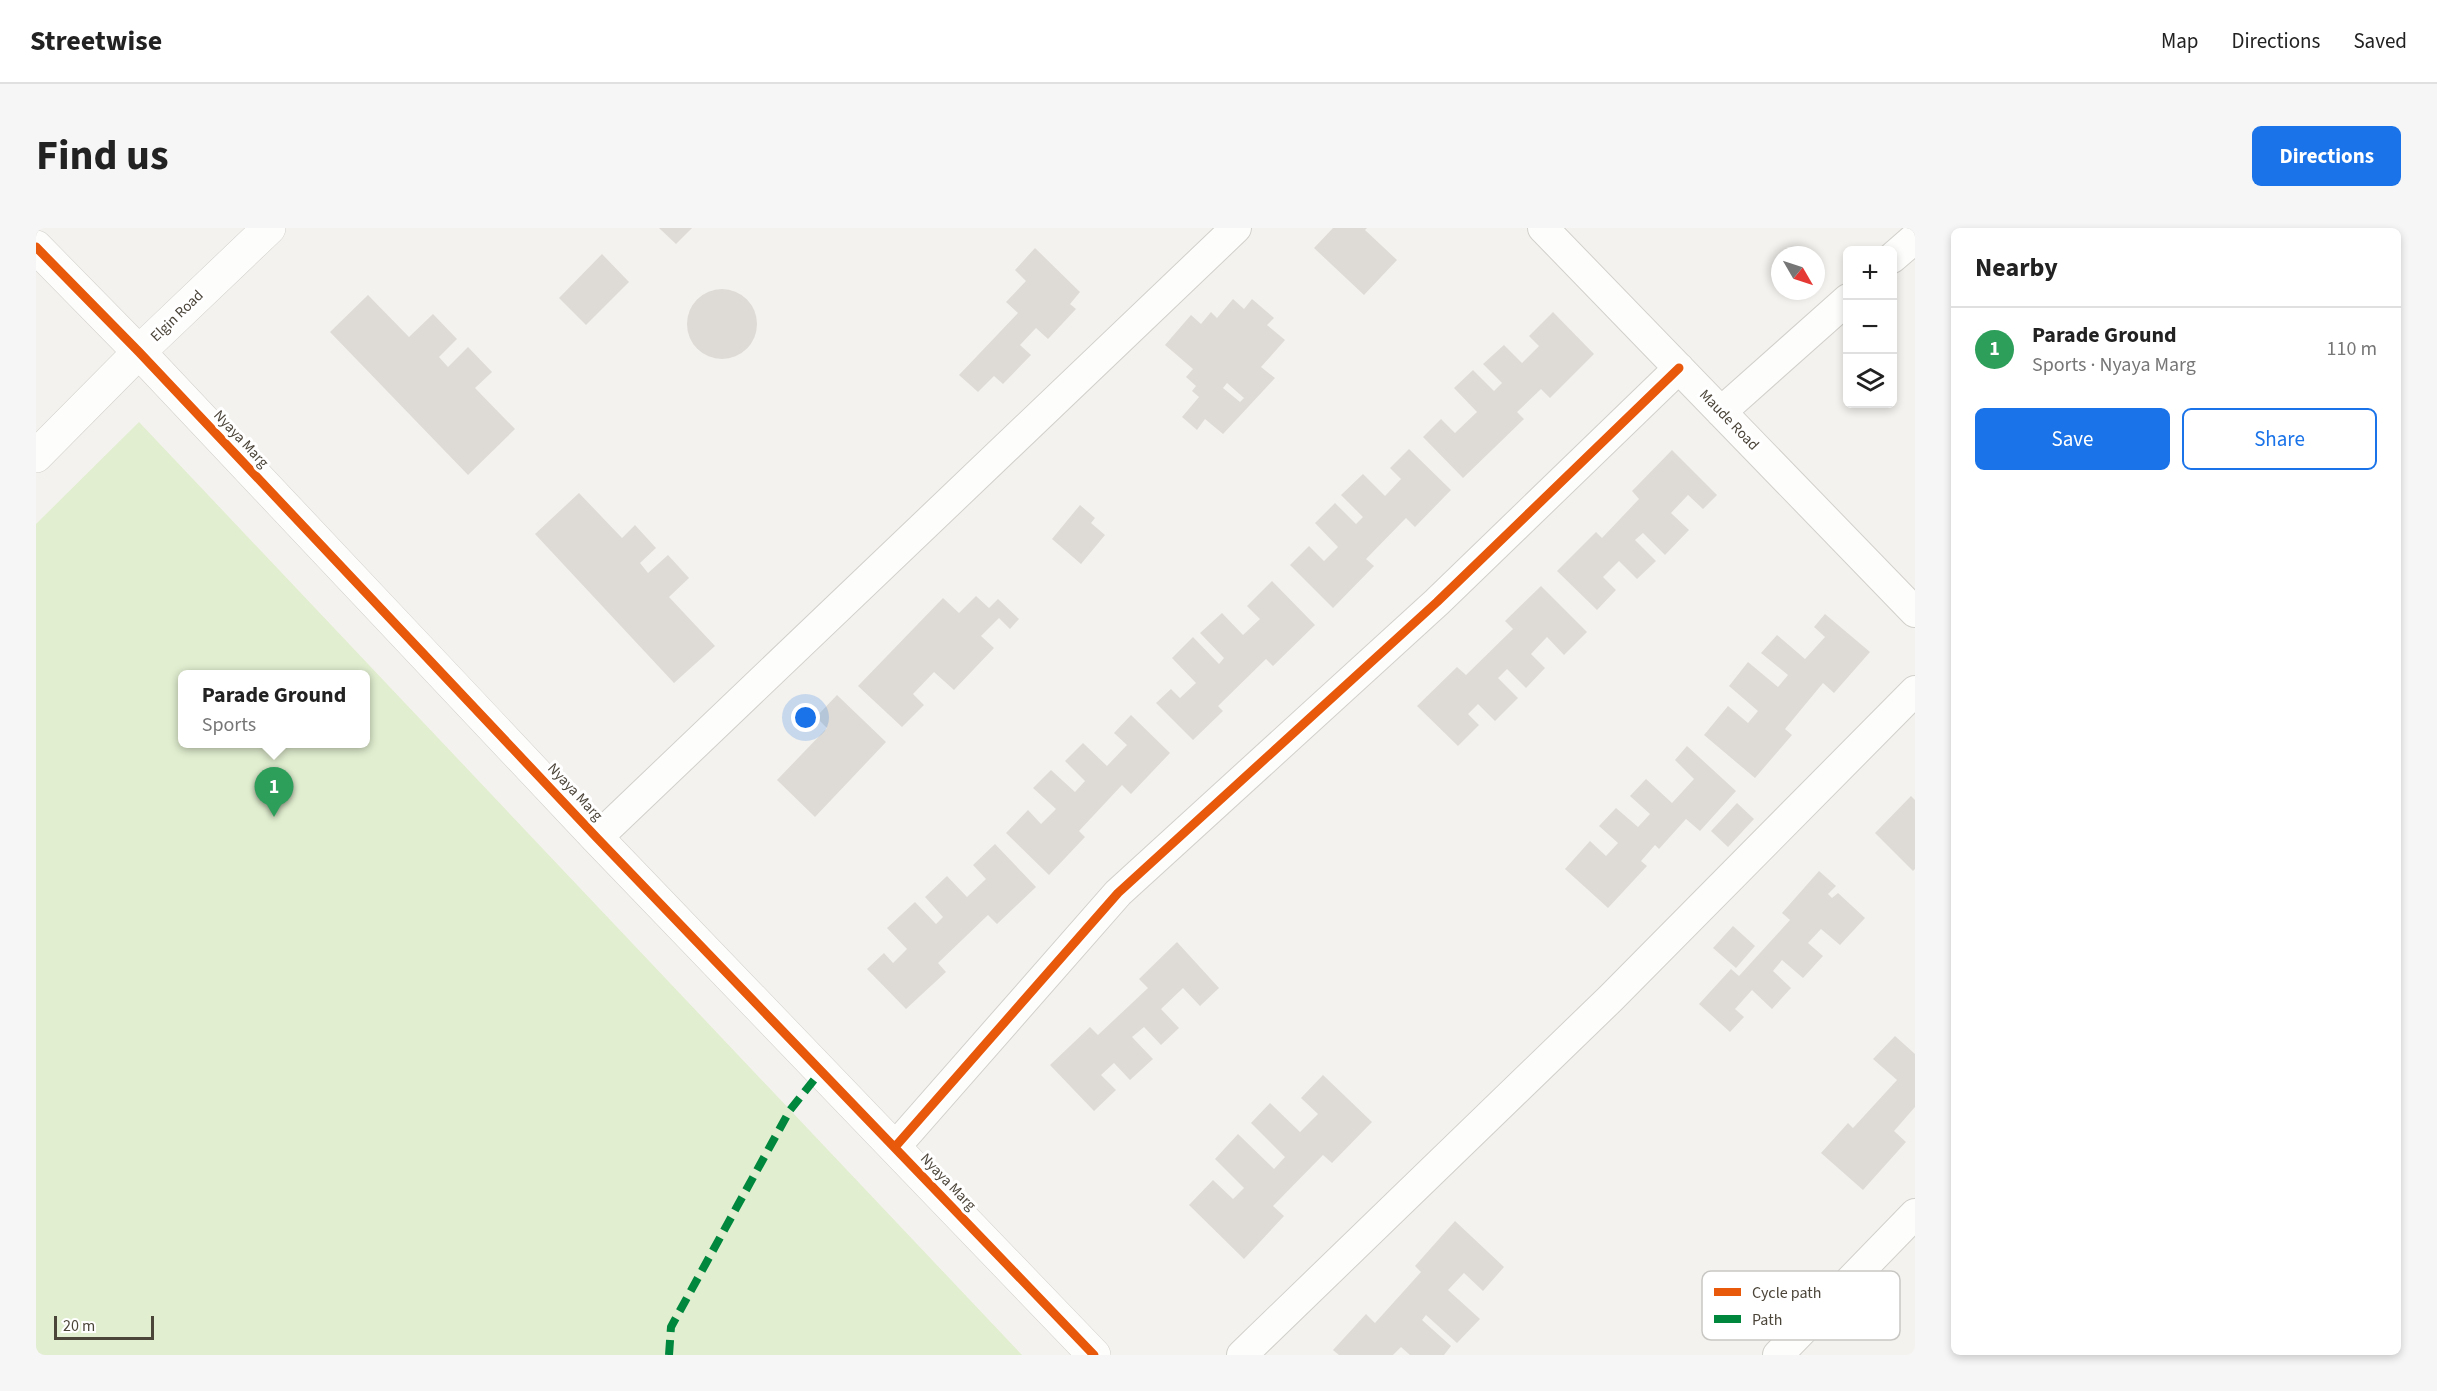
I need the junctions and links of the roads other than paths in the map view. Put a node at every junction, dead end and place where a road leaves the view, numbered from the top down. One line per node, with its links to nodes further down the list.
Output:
1 (269, 228): 8 (street, Elgin Road)
2 (1236, 228): 14 (street)
3 (1543, 228): 9 (street, Maude Road)
4 (1915, 238): 6 (street)
5 (36, 247): 8 (street, Nyaya Marg)
6 (1897, 254)
7 (1847, 300): 10 (street)
8 (139, 352): 11 (street, Elgin Road); 14 (street, Nyaya Marg)
9 (1679, 368): 10 (street, Maude Road); 15 (street)
10 (1721, 412): 12 (street, Maude Road)
11 (36, 456)
12 (1915, 612)
13 (1915, 691): 20 (street)
14 (597, 838): 15 (street, Nyaya Marg)
15 (895, 1148): 19 (street, Nyaya Marg)
16 (1915, 1214): 17 (street)
17 (1860, 1271)
18 (1793, 1340): 21 (street)
19 (1094, 1355)
20 (1242, 1355)
21 (1778, 1355)

